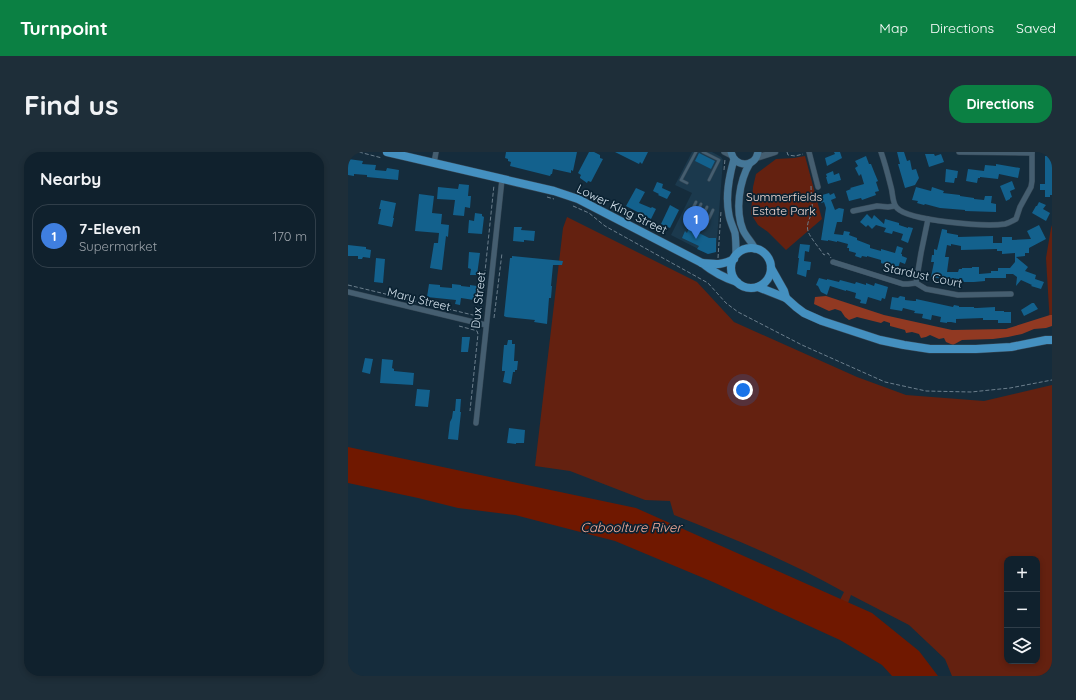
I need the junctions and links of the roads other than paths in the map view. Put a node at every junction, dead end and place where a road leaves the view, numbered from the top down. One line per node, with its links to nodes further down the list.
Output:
1 (387, 152): 13 (main road, Lower King Street)
2 (436, 152): 13 (street)
3 (696, 152): 16 (lane)
4 (703, 152): 15 (lane)
5 (724, 152): 11 (street)
6 (775, 152): 12 (street)
7 (809, 152): 17 (street)
8 (880, 152): 20 (street)
9 (959, 152): 10 (street)
10 (1032, 153): 25 (street)
11 (732, 156): 12 (main road); 30 (main road)
12 (754, 158): 29 (main road)
13 (434, 163): 14 (main road, Lower King Street)
14 (502, 179): 31 (main road, Lower King Street); 40 (street, Dux Street)
15 (709, 180)
16 (687, 182)
17 (818, 187)
18 (696, 202): 24 (lane)
19 (701, 204): 26 (lane)
20 (895, 206): 23 (street); 25 (street)
21 (707, 207): 27 (lane)
22 (713, 210): 28 (lane)
23 (854, 211)
24 (688, 219)
25 (928, 219): 35 (street)
26 (693, 221)
27 (699, 224)
28 (705, 227)
29 (755, 249): 30 (main road); 33 (main road)
30 (735, 257): 31 (main road); 34 (main road)
31 (702, 262): 34 (main road)
32 (833, 262): 35 (street, Stardust Court)
33 (771, 268): 36 (main road); 39 (main road)
34 (737, 282): 36 (main road)
35 (916, 283): 38 (street, Stardust Court)
36 (758, 287): 39 (main road)
37 (348, 292): 40 (street, Mary Street)
38 (1011, 294)
39 (786, 298): 41 (main road)
40 (486, 325): 42 (street, Dux Street)
41 (1050, 339)
42 (476, 424)

